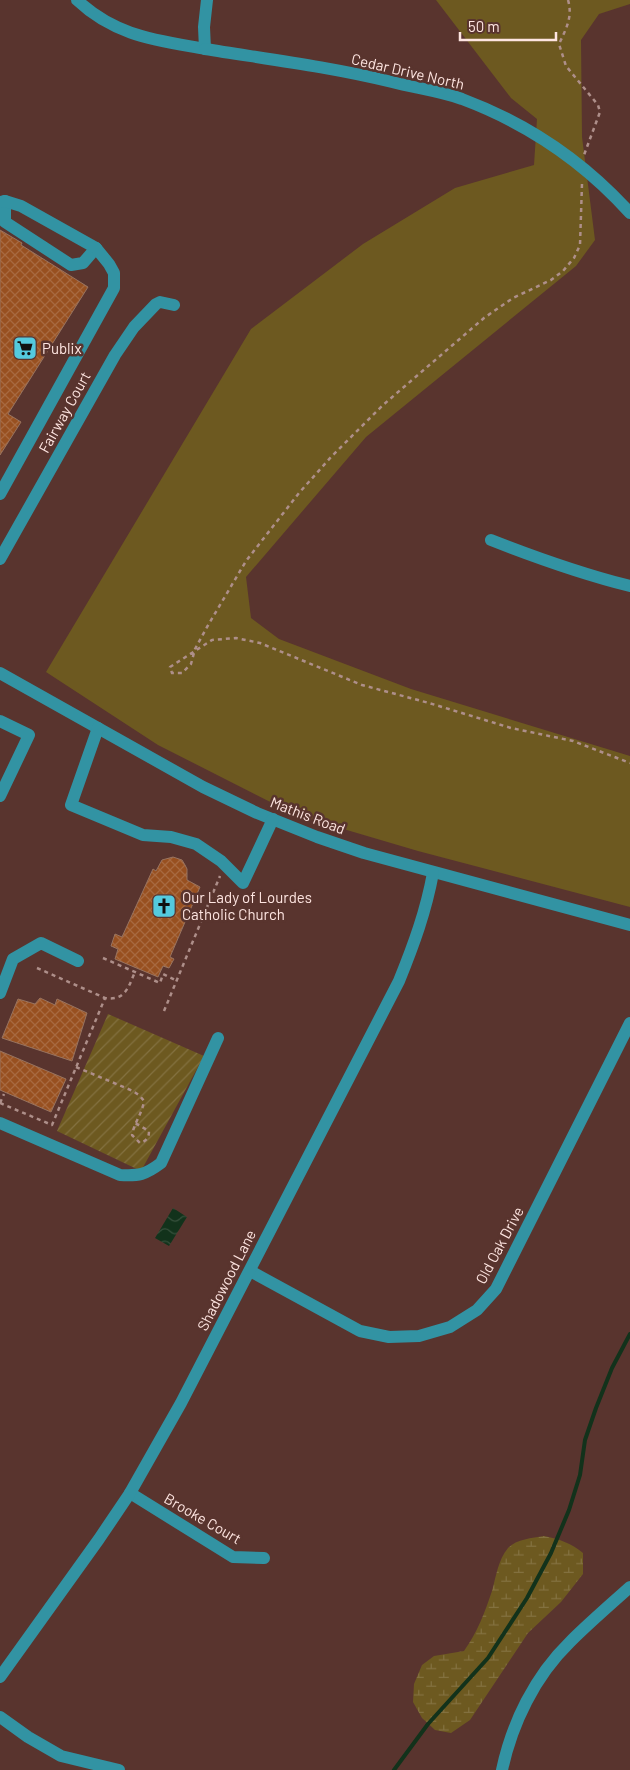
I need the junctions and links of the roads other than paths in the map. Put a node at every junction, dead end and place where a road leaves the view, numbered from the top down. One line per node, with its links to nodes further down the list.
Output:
1 (77, 0): 3 (street, Cedar Drive North)
2 (207, 0): 3 (street)
3 (205, 49): 5 (street, Cedar Drive North)
4 (2, 201): 6 (street); 6 (street)
5 (630, 213)
6 (96, 248): 8 (street)
7 (174, 305): 10 (street, Fairway Court)
8 (0, 494)
9 (491, 540): 11 (street)
10 (0, 559)
11 (630, 586)
12 (0, 673): 14 (street, Mathis Road)
13 (0, 721): 15 (street)
14 (98, 728): 16 (street, Mathis Road); 16 (street)
15 (0, 796)
16 (273, 820): 17 (street, Mathis Road)
17 (433, 872): 18 (street, Mathis Road); 24 (street, Shadowood Lane)
18 (630, 925)
19 (78, 961): 20 (street)
20 (0, 994)
21 (630, 1023): 24 (street, Old Oak Drive)
22 (218, 1038): 23 (street)
23 (0, 1123)
24 (250, 1271): 25 (street, Shadowood Lane)
25 (130, 1493): 26 (street, Brooke Court); 28 (street, Shadowood Lane)
26 (264, 1558)
27 (630, 1587): 31 (street)
28 (0, 1678)
29 (0, 1717): 30 (street)
30 (119, 1770)
31 (502, 1770)

